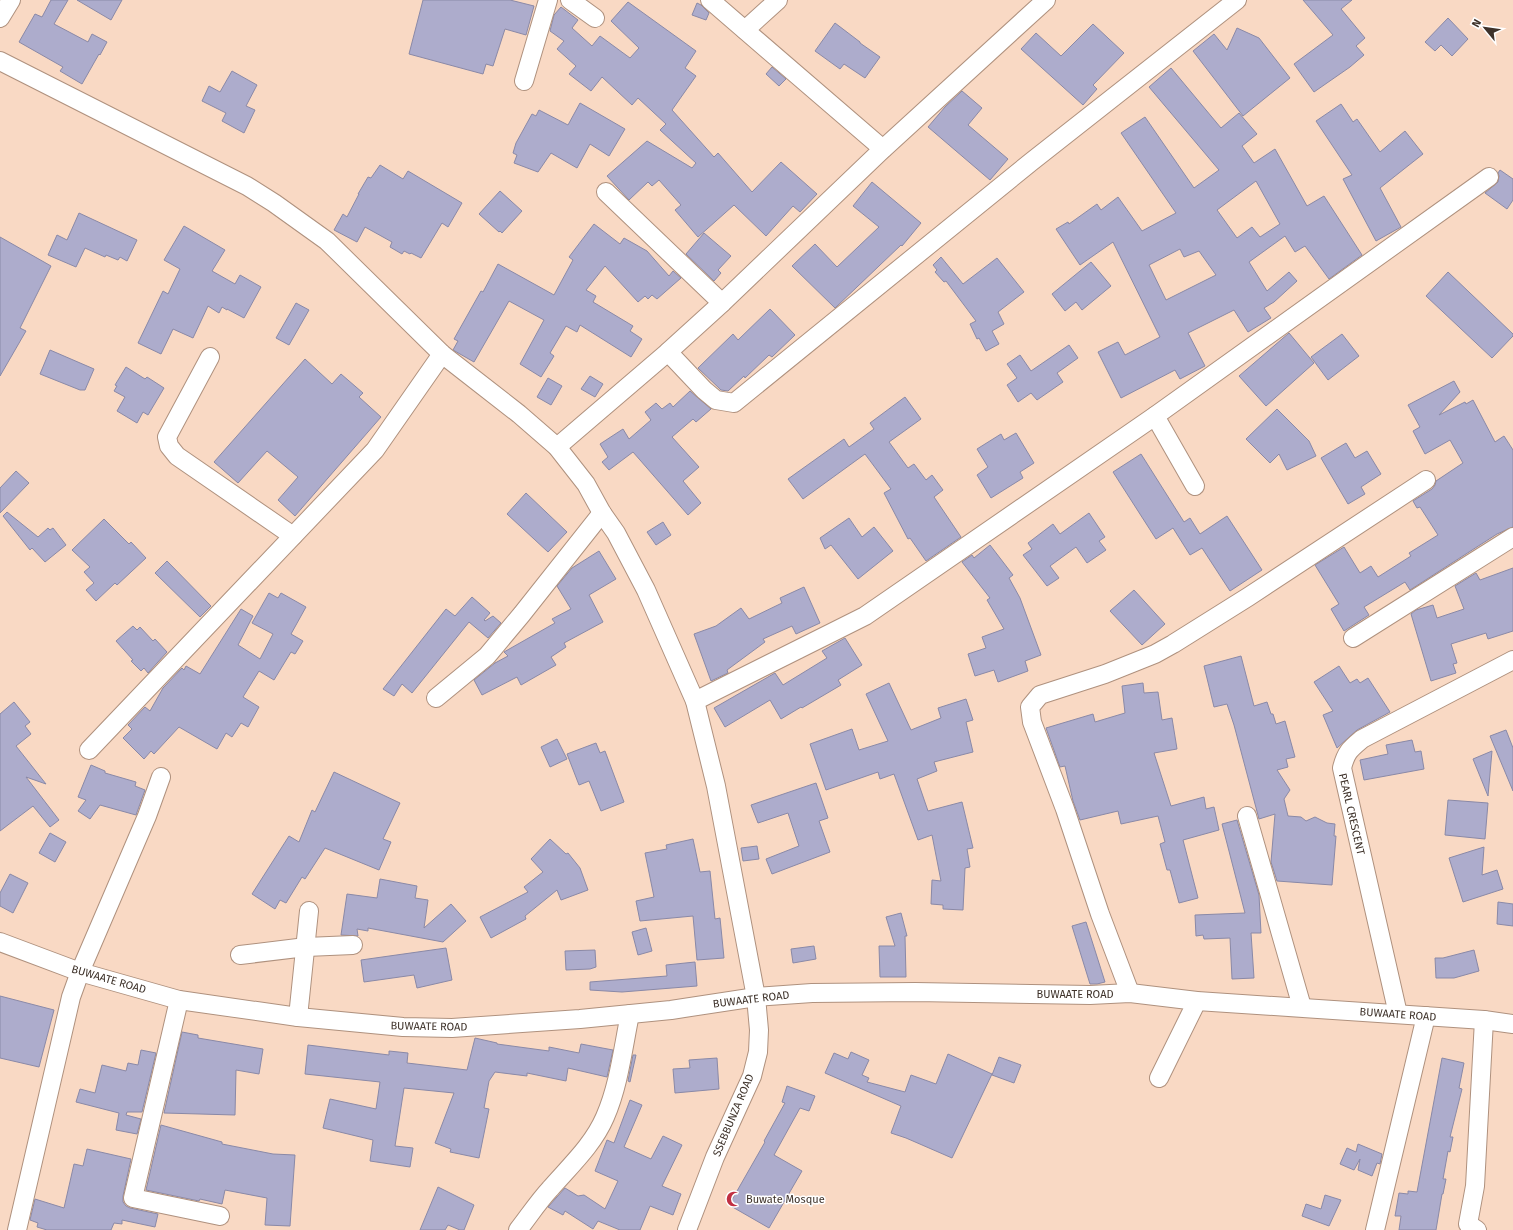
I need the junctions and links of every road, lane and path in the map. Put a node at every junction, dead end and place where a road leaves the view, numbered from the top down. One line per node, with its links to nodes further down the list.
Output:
1 (11, 0): 8 (street)
2 (548, 0): 12 (street)
3 (570, 0): 9 (street)
4 (710, 0): 10 (street)
5 (778, 0): 10 (street)
6 (1046, 0): 13 (street)
7 (1237, 0): 17 (street)
8 (0, 18)
9 (595, 18)
10 (745, 30): 13 (street)
11 (0, 61): 18 (street, SSEBBUNZA ROAD)
12 (524, 81)
13 (883, 149): 16 (street)
14 (1489, 177): 20 (street)
15 (606, 192): 16 (street)
16 (722, 303): 17 (street)
17 (668, 352): 21 (street)
18 (442, 354): 21 (street, SSEBBUNZA ROAD); 25 (street)
19 (210, 357): 25 (street)
20 (1155, 416): 23 (street); 30 (street)
21 (557, 447): 24 (street, SSEBBUNZA ROAD)
22 (1426, 480): 40 (street)
23 (1195, 486)
24 (602, 513): 29 (street); 30 (street, SSEBBUNZA ROAD)
25 (293, 536): 31 (street)
26 (1513, 537): 27 (street)
27 (1354, 638)
28 (1513, 660): 46 (street, PEARL CRESCENT)
29 (436, 698)
30 (694, 700): 41 (street, SSEBBUNZA ROAD)
31 (89, 750)
32 (161, 778): 39 (street)
33 (1247, 816): 44 (street)
34 (309, 911): 37 (street)
35 (0, 942): 39 (street, BUWAATE ROAD)
36 (353, 945): 37 (street)
37 (306, 947): 38 (street); 48 (street)
38 (240, 955)
39 (80, 972): 42 (street, BUWAATE ROAD); 53 (street)
40 (1130, 993): 41 (street, BUWAATE ROAD); 43 (street, BUWAATE ROAD)
41 (756, 997): 45 (street, BUWAATE ROAD); 55 (street, SSEBBUNZA ROAD)
42 (179, 1000): 48 (street, BUWAATE ROAD); 52 (street)
43 (1197, 1001): 44 (street, BUWAATE ROAD); 51 (street)
44 (1302, 1007): 46 (street, BUWAATE ROAD)
45 (630, 1014): 48 (street, BUWAATE ROAD); 54 (street)
46 (1398, 1014): 47 (street, BUWAATE ROAD)
47 (1426, 1016): 49 (street, BUWAATE ROAD); 56 (street)
48 (298, 1018)
49 (1484, 1020): 50 (street, BUWAATE ROAD); 57 (street)
50 (1513, 1024)
51 (1159, 1078)
52 (220, 1216)
53 (17, 1230)
54 (518, 1230)
55 (687, 1230)
56 (1375, 1230)
57 (1477, 1230)

